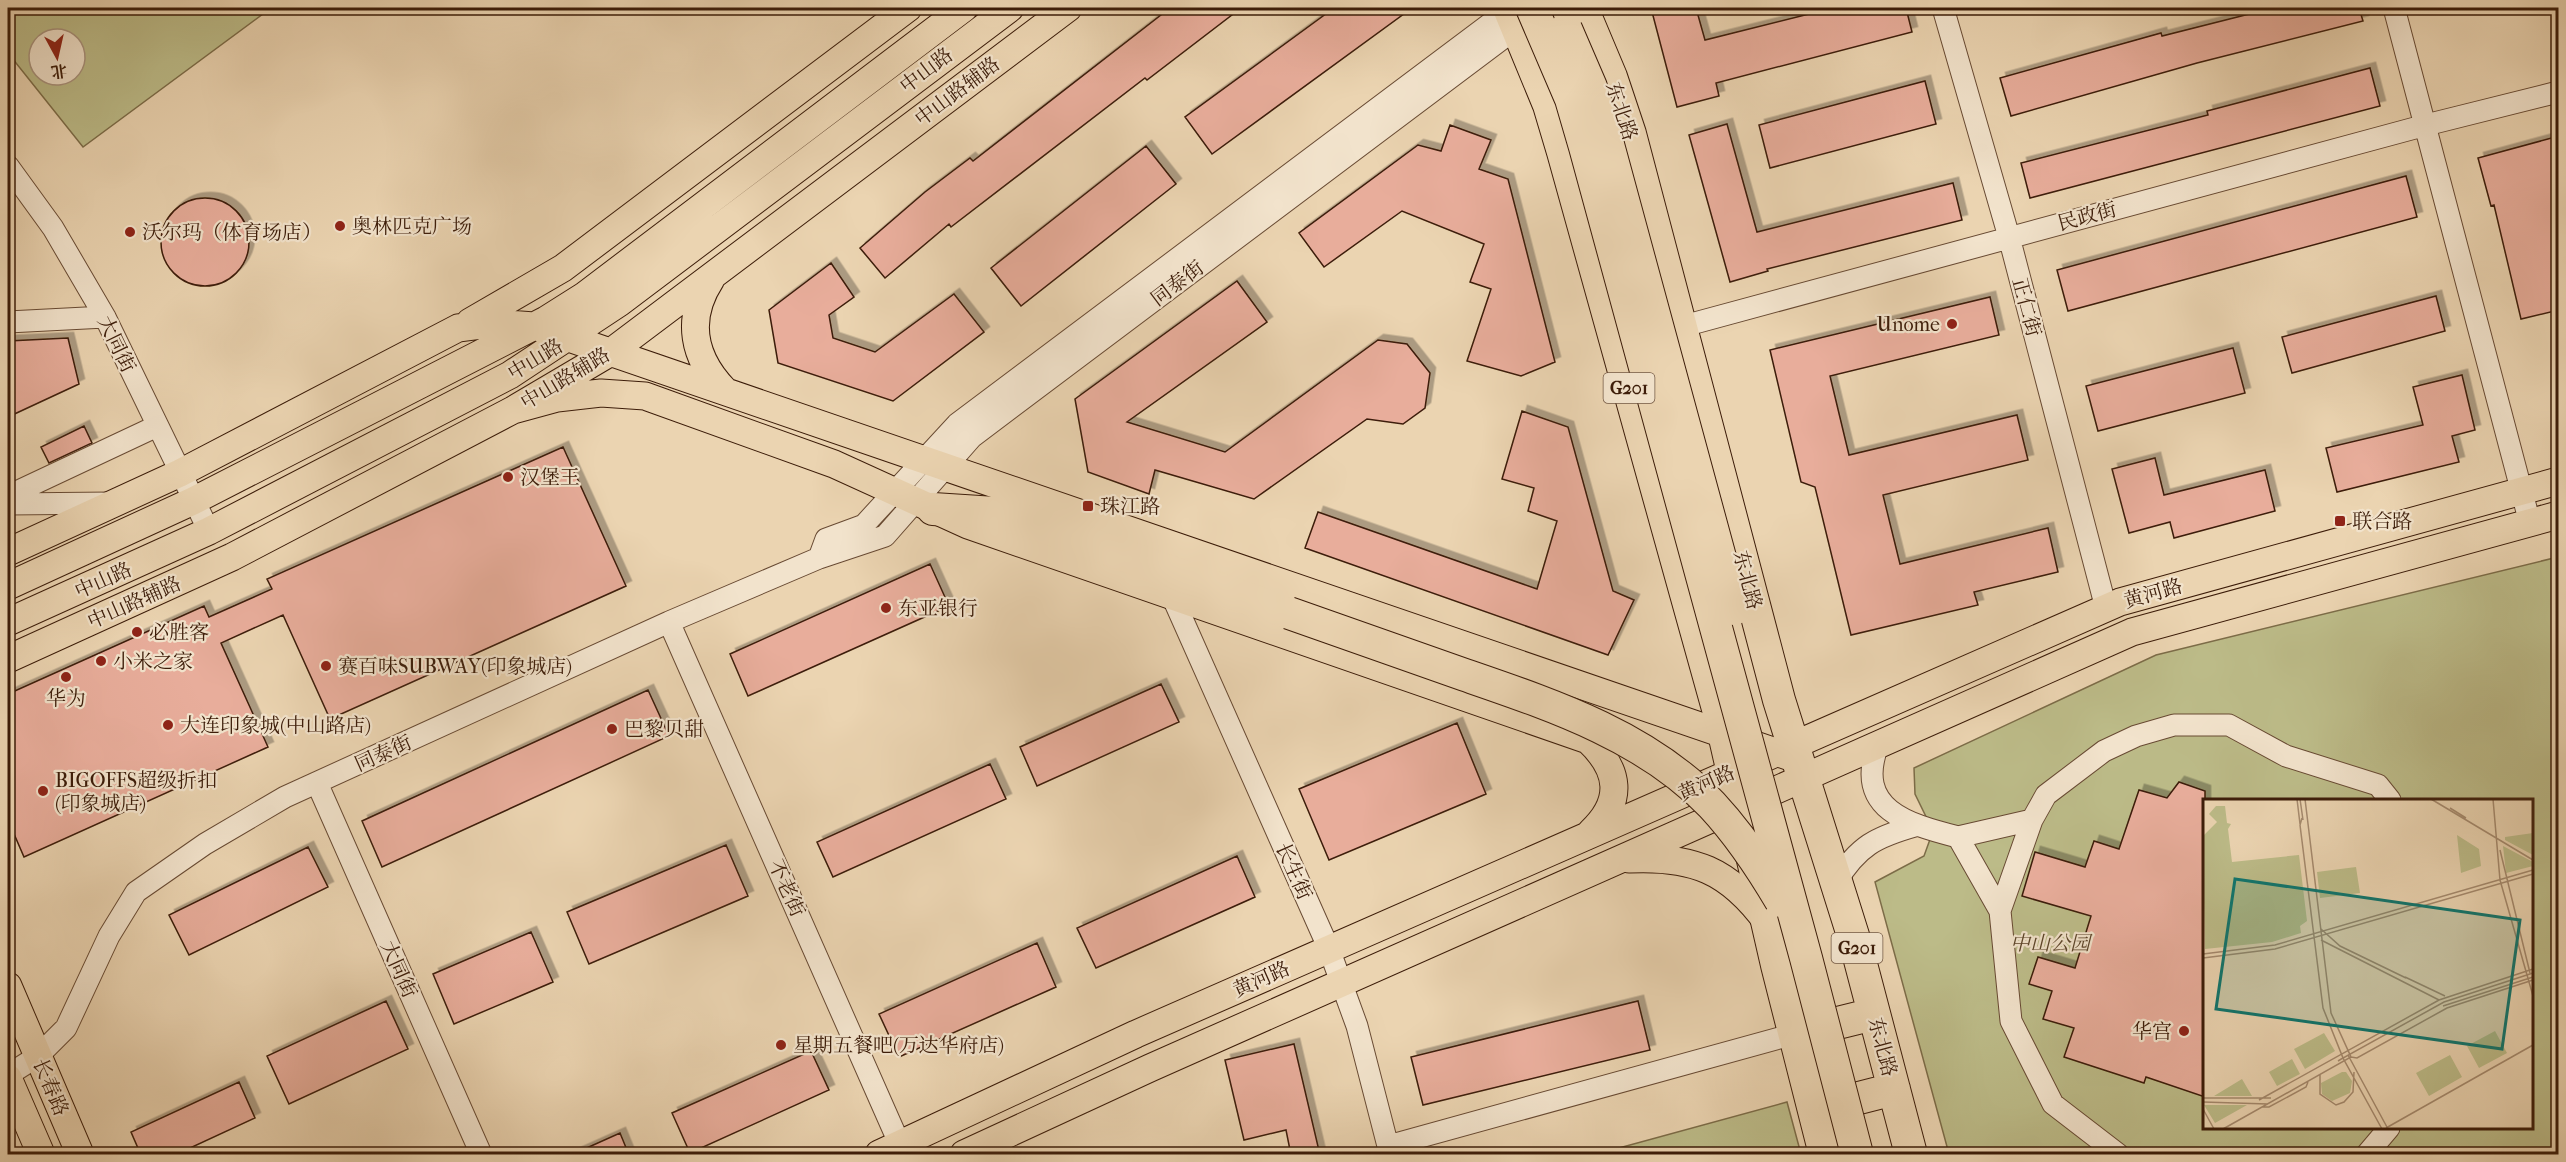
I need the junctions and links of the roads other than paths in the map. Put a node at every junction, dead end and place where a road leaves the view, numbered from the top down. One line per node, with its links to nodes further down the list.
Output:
1 (908, 8): 21 (main road)
2 (964, 8): 19 (main road, 中山路)
3 (1010, 8): 15 (main road, 中山路)
4 (1068, 8): 16 (main road, 中山路辅路)
5 (1543, 8): 10 (street, 同泰街)
6 (1556, 8): 86 (highway, 东北路, bridge)
7 (1582, 8): 20 (highway, 东北路 / G201)
8 (1943, 8): 14 (street, 正仁街)
9 (2394, 8): 12 (street)
10 (1516, 12): 23 (highway, G201); 28 (street, 同泰街); 68 (highway, bridge)
11 (2559, 92): 12 (street, 民政街)
12 (2426, 125): 14 (street, 民政街); 31 (street)
13 (8, 166): 17 (street, 大同街)
14 (2009, 237): 20 (street, 民政街); 43 (street, 正仁街)
15 (683, 255): 22 (main road, 中山路); 24 (main road)
16 (713, 275): 24 (main road, 中山路辅路); 25 (main road)
17 (105, 317): 18 (street); 27 (street, 大同街)
18 (8, 322)
19 (534, 326): 21 (main road); 22 (main road); 33 (main road, 中山路)
20 (1681, 327): 23 (street, 民政街); 47 (highway, 东北路 / G201)
21 (458, 328): 29 (main road)
22 (569, 338): 24 (main road); 39 (main road, 中山路)
23 (1617, 344): 48 (highway, G201)
24 (611, 352): 25 (main road); 26 (main road, 中山路辅路)
25 (725, 391): 28 (main road)
26 (513, 410): 34 (main road); 46 (main road, 中山路辅路)
27 (158, 426): 29 (street, 大同街); 32 (street)
28 (935, 463): 34 (street, 同泰街); 49 (main road)
29 (180, 473): 33 (street, 大同街); 35 (main road)
30 (2559, 481): 31 (main road, 黄河路)
31 (2521, 491): 38 (street); 43 (main road, 黄河路)
32 (8, 496)
33 (193, 501): 39 (street, 大同街); 41 (main road, 中山路)
34 (915, 501): 42 (main road); 45 (street, 同泰街); 68 (highway, bridge)
35 (114, 503): 36 (street); 40 (main road)
36 (8, 504)
37 (2559, 515): 38 (main road, 黄河路)
38 (2530, 523): 53 (main road, 黄河路)
39 (208, 531): 44 (main road, 中山路)
40 (8, 552)
41 (8, 586)
42 (1172, 596): 52 (main road); 67 (street, 长生街)
43 (2106, 608): 54 (main road, 黄河路)
44 (8, 622)
45 (669, 622): 56 (street, 同泰街); 79 (street, 不老街)
46 (8, 659)
47 (1771, 668): 48 (highway); 54 (highway, 东北路 / G201)
48 (1711, 684): 50 (main road); 51 (highway, G201)
49 (1604, 694): 50 (main road); 52 (main road)
50 (1663, 714): 51 (main road)
51 (1724, 735): 54 (main road); 55 (highway, G201)
52 (1588, 740): 61 (main road)
53 (1878, 745): 54 (main road, 黄河路); 60 (street)
54 (1793, 759): 55 (main road, 黄河路); 58 (main road, 黄河路); 64 (highway, 东北路 / G201)
55 (1733, 772): 58 (highway, G201); 61 (main road, 黄河路)
56 (317, 783): 73 (street, 同泰街); 82 (street, 大同街)
57 (2388, 799): 59 (street)
58 (1740, 806): 63 (main road, 黄河路); 66 (highway, G201)
59 (2032, 820): 62 (street); 65 (street)
60 (1915, 826): 62 (street); 64 (street)
61 (1589, 835): 67 (main road, 黄河路)
62 (1958, 837): 65 (street)
63 (1619, 860): 66 (main road); 69 (main road, 黄河路)
64 (1836, 882): 71 (highway, 东北路 / G201)
65 (2000, 911): 88 (street)
66 (1767, 922): 72 (highway, G201)
67 (1329, 949): 69 (street, 长生街); 79 (main road, 黄河路)
68 (1806, 957): 85 (highway, bridge)
69 (1342, 983): 78 (street, 长生街); 83 (main road, 黄河路)
70 (8, 986): 73 (main road, 长春路)
71 (1874, 1014): 72 (highway); 75 (highway, 东北路 / G201)
72 (1794, 1034): 76 (highway, G201); 78 (street)
73 (38, 1056): 74 (street, 同泰街); 81 (main road, 长春路)
74 (8, 1076): 80 (main road, 长春路)
75 (1894, 1089): 76 (highway); 87 (highway, 东北路 / G201)
76 (1814, 1110): 84 (highway, G201)
77 (2389, 1129): 89 (street)
78 (1389, 1150)
79 (895, 1151)
80 (40, 1155)
81 (80, 1155)
82 (481, 1155)
83 (964, 1155)
84 (1825, 1155)
85 (1857, 1155)
86 (1879, 1155)
87 (1911, 1155)
88 (2118, 1155)
89 (2367, 1155)

